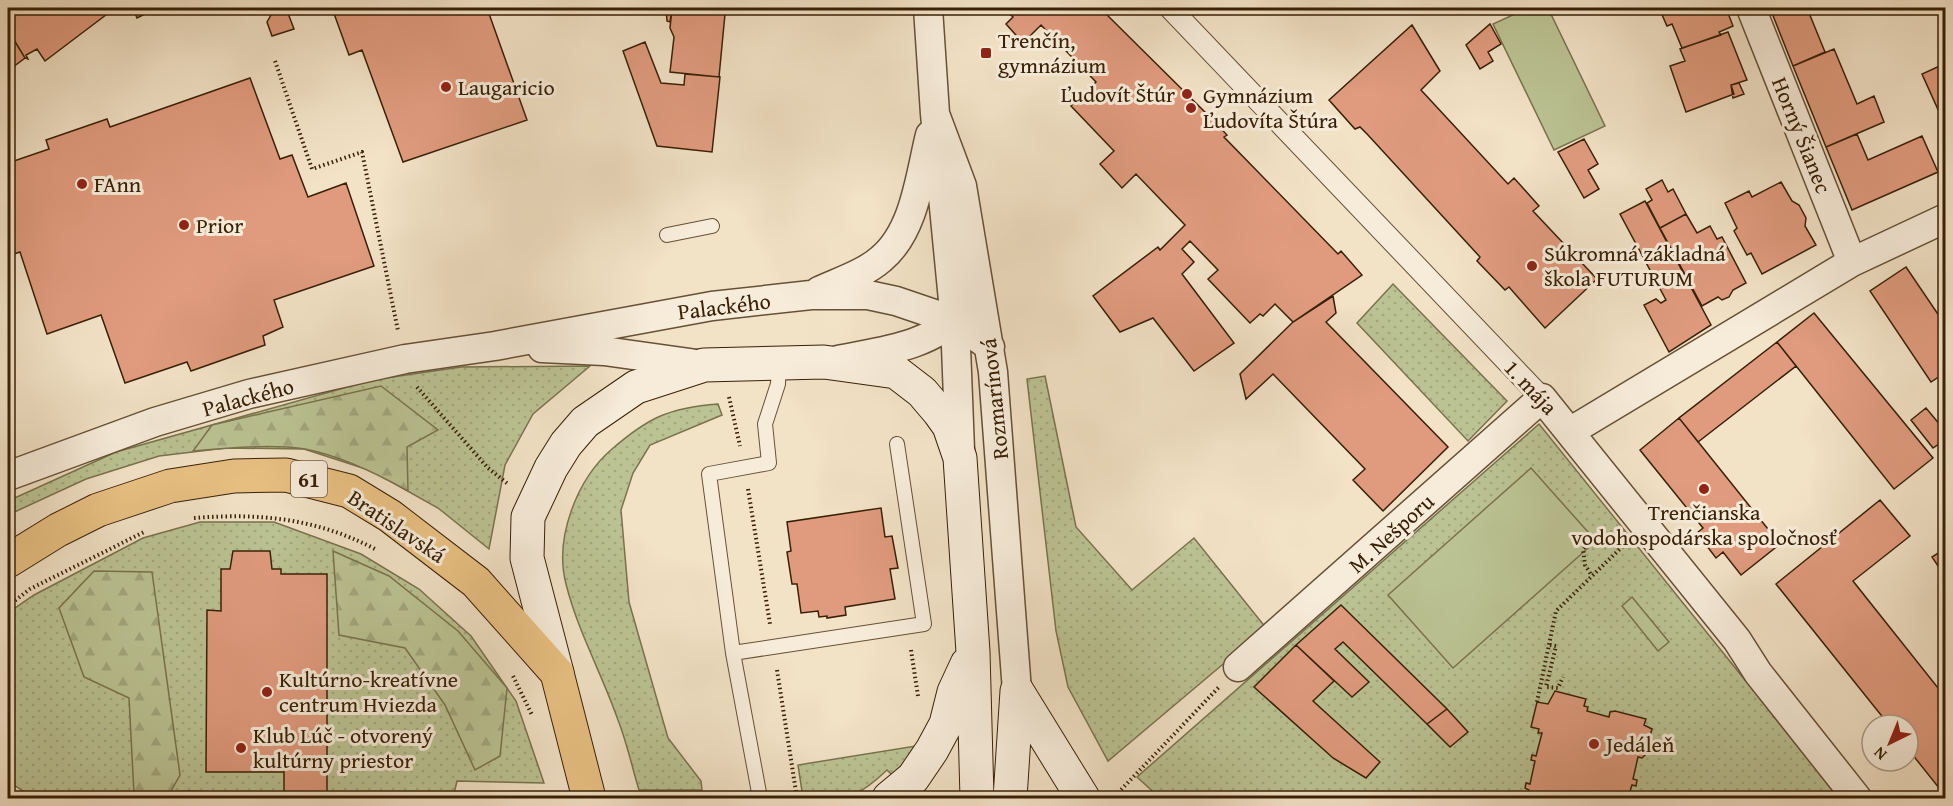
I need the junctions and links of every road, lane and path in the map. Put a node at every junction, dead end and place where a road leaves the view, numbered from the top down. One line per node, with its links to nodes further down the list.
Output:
1 (928, 8): 5 (street, Rozmarínová)
2 (1170, 8): 21 (street, 1. mája)
3 (1751, 8): 9 (street, Horný Šianec)
4 (274, 61): 13 (path)
5 (935, 114): 10 (street, Rozmarínová); 11 (street, Palackého); 12 (street, Rozmarínová)
6 (1946, 218): 9 (street)
7 (712, 226): 8 (lane)
8 (668, 235)
9 (1852, 262): 22 (street)
10 (981, 294): 12 (street); 15 (street, Rozmarínová)
11 (811, 295): 12 (street, Palackého); 14 (street, Palackého)
12 (955, 321): 15 (street, Palackého); 16 (street); 24 (street, Rozmarínová)
13 (400, 339)
14 (495, 346): 18 (street, Palackého); 26 (street, Palackého)
15 (990, 347): 44 (street, Rozmarínová)
16 (824, 362): 17 (main road); 24 (main road)
17 (779, 363): 18 (main road); 25 (lane)
18 (704, 365): 42 (main road)
19 (409, 378): 27 (path)
20 (729, 397): 25 (path)
21 (1542, 398): 22 (street, 1. mája); 40 (street, M. Nešporu)
22 (1571, 430): 29 (street, 1. mája)
23 (897, 444): 36 (lane)
24 (960, 458): 39 (main road)
25 (744, 466): 38 (lane)
26 (8, 476)
27 (508, 485)
28 (183, 519): 32 (path)
29 (1645, 524): 34 (path); 57 (street, 1. mája)
30 (151, 530): 35 (path)
31 (1592, 541): 34 (path)
32 (386, 554)
33 (8, 561): 42 (main road, Bratislavská / 61)
34 (1592, 576): 37 (path)
35 (8, 606)
36 (907, 627): 38 (lane); 46 (path)
37 (1550, 645): 43 (path); 45 (path)
38 (733, 652): 52 (lane)
39 (973, 652): 53 (main road); 54 (main road)
40 (1238, 668): 48 (path)
41 (510, 673): 47 (path)
42 (557, 673): 50 (main road, Bratislavská / 61)
43 (1563, 676)
44 (1017, 691): 55 (main road); 56 (main road)
45 (1537, 702)
46 (919, 705)
47 (536, 724)
48 (1118, 793)
49 (8, 794): 51 (path)
50 (588, 794)
51 (14, 798)
52 (760, 798)
53 (889, 798)
54 (977, 798)
55 (1010, 798)
56 (1083, 798)
57 (1857, 798)

